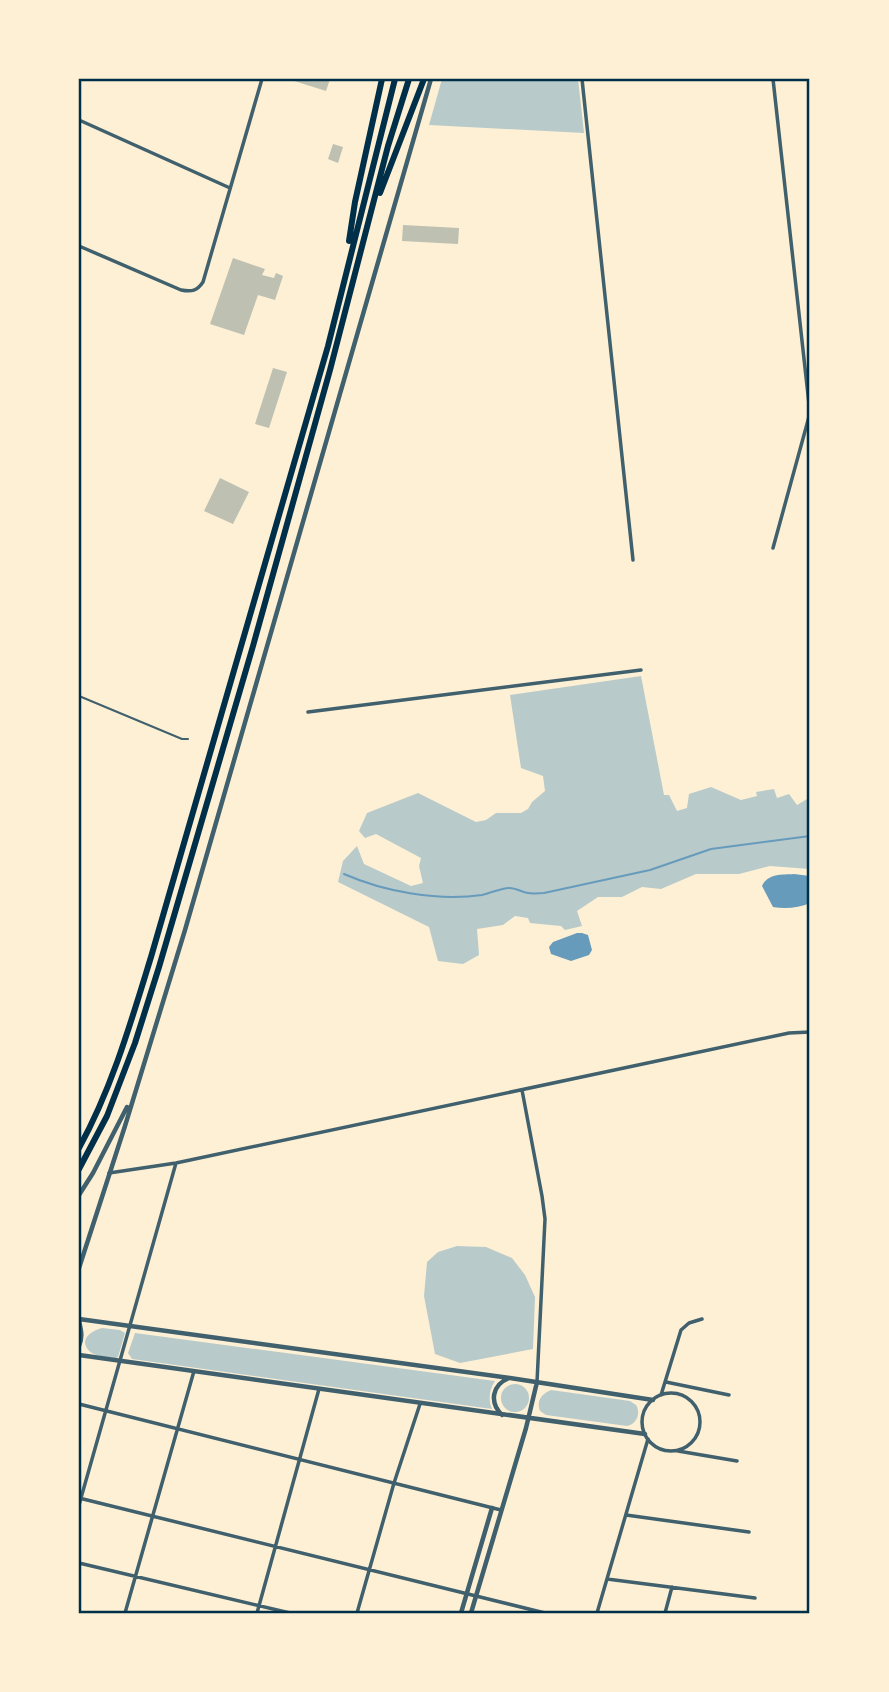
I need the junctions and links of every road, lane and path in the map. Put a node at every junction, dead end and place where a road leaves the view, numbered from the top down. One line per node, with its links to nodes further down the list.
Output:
1 (262, 79): 10 (street)
2 (382, 79): 13 (highway)
3 (395, 79): 13 (highway)
4 (409, 79): 11 (highway)
5 (424, 79): 11 (highway)
6 (431, 79): 22 (street)
7 (582, 79): 15 (street)
8 (773, 79): 14 (street)
9 (79, 120): 10 (street)
10 (230, 188): 12 (street)
11 (370, 221): 25 (highway)
12 (79, 246)
13 (344, 278): 23 (highway)
14 (773, 548)
15 (633, 560)
16 (641, 670): 18 (street)
17 (79, 696): 19 (lane)
18 (308, 712)
19 (188, 739)
20 (810, 1032): 21 (street)
21 (522, 1090): 24 (street); 37 (street)
22 (133, 1097): 26 (street); 27 (street)
23 (79, 1148)
24 (176, 1163): 26 (street); 31 (street)
25 (79, 1168)
26 (109, 1174): 28 (street)
27 (79, 1195)
28 (79, 1268)
29 (702, 1319): 38 (street)
30 (79, 1320): 31 (street); 32 (street)
31 (130, 1326): 34 (street); 36 (street)
32 (79, 1346)
33 (79, 1355): 34 (street)
34 (120, 1361): 35 (street); 45 (street)
35 (194, 1371): 39 (street); 48 (street)
36 (510, 1378): 37 (street); 46 (street)
37 (537, 1382): 42 (street); 47 (street)
38 (666, 1382): 40 (street); 41 (street)
39 (319, 1389): 44 (street); 51 (street)
40 (661, 1395): 42 (street); 50 (street)
41 (729, 1395)
42 (653, 1400): 49 (street)
43 (79, 1404): 45 (street)
44 (420, 1404): 46 (street); 53 (street)
45 (105, 1410): 48 (street); 54 (street)
46 (502, 1415): 47 (street)
47 (528, 1418): 49 (street); 57 (street)
48 (177, 1428): 51 (street); 59 (street)
49 (646, 1436): 50 (street); 58 (street)
50 (672, 1450): 52 (street)
51 (301, 1460): 53 (street); 61 (street)
52 (737, 1461)
53 (394, 1483): 56 (street); 63 (street)
54 (80, 1498): 55 (street); 59 (street)
55 (79, 1504)
56 (492, 1508): 57 (street); 67 (street)
57 (502, 1510): 68 (street)
58 (626, 1515): 60 (street); 65 (street)
59 (152, 1516): 61 (street); 64 (street)
60 (748, 1532)
61 (276, 1546): 63 (street); 70 (street)
62 (79, 1563): 64 (street)
63 (369, 1570): 67 (street); 74 (street)
64 (135, 1576): 70 (street); 71 (street)
65 (607, 1578): 66 (street); 78 (street)
66 (672, 1587): 69 (street); 79 (street)
67 (466, 1594): 68 (street); 75 (street)
68 (476, 1596): 76 (street); 77 (street)
69 (755, 1598)
70 (259, 1606): 72 (street); 73 (street)
71 (125, 1613)
72 (257, 1613)
73 (290, 1613)
74 (357, 1613)
75 (461, 1613)
76 (471, 1613)
77 (545, 1613)
78 (597, 1613)
79 (666, 1613)

